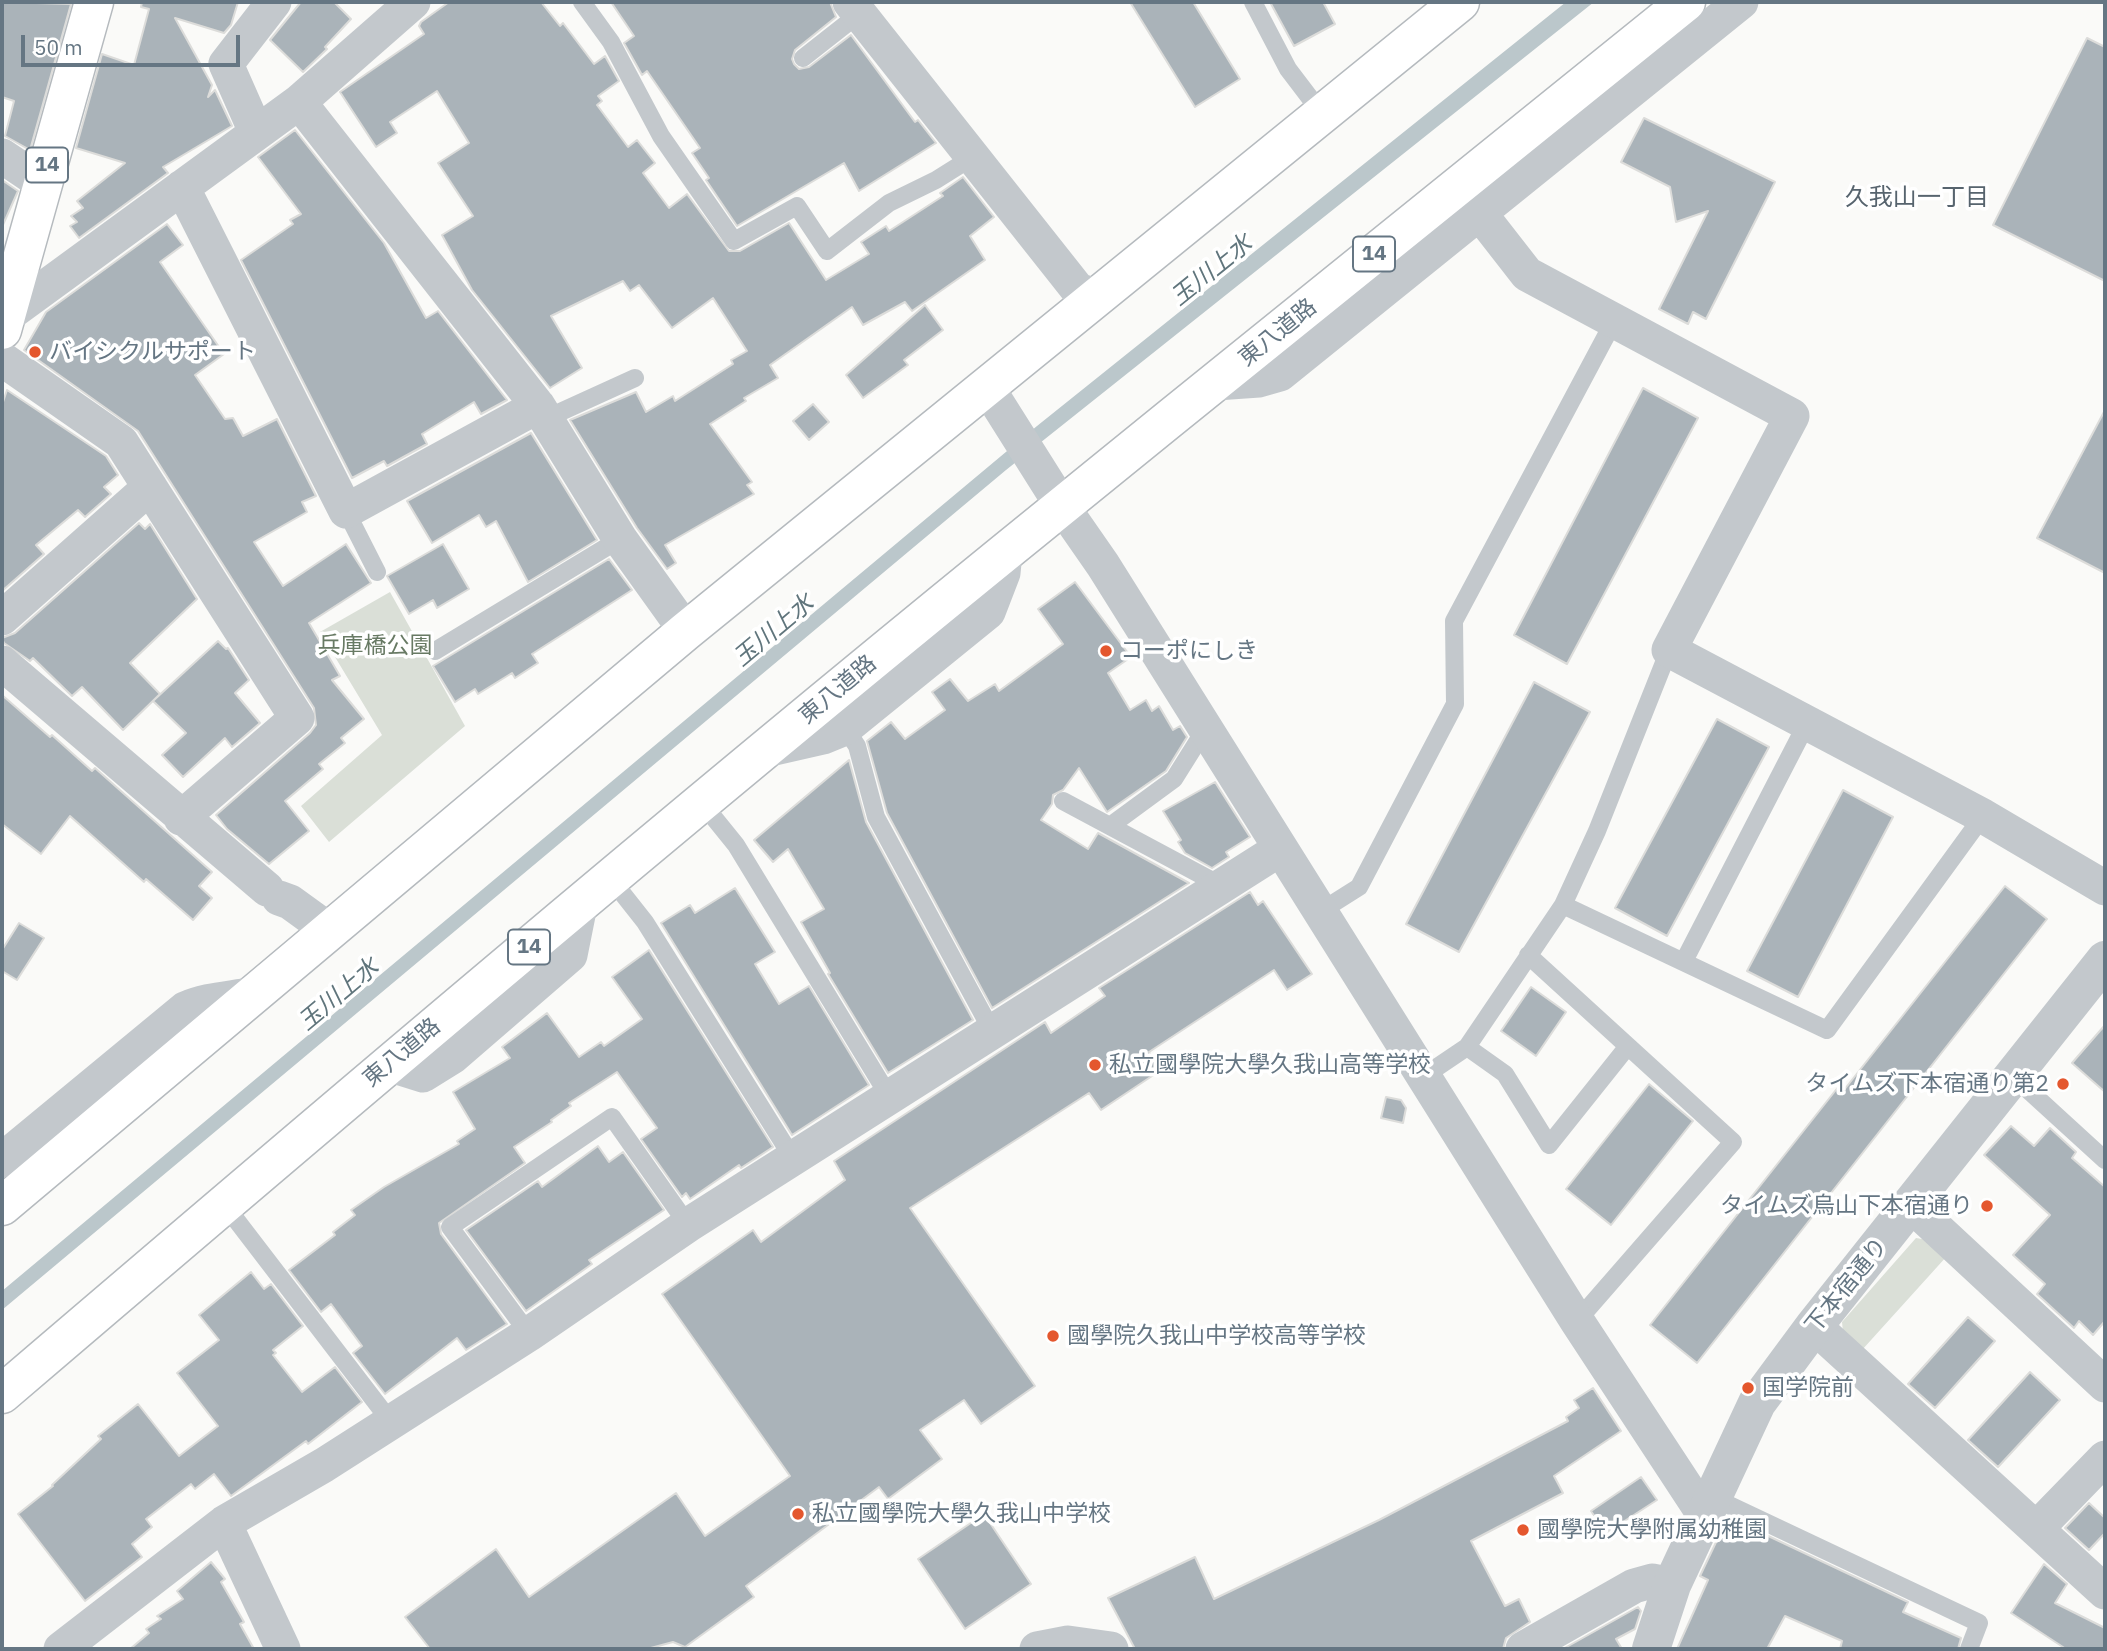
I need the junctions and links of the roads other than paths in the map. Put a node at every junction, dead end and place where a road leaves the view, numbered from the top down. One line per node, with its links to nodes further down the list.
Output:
1 (94, 2): 16 (main road, 14)
2 (274, 2): 13 (street)
3 (413, 2): 11 (street)
4 (582, 2): 15 (lane)
5 (1253, 2): 12 (lane)
6 (1460, 2): 12 (main road)
7 (1686, 2): 24 (main road, 東八道路 / 14)
8 (1741, 2): 18 (street)
9 (855, 8): 10 (lane); 15 (street)
10 (803, 58)
11 (299, 102): 13 (street); 26 (street)
12 (1323, 115): 19 (main road)
13 (256, 132): 17 (street)
14 (2, 156): 16 (street)
15 (971, 158): 19 (street)
16 (42, 183): 21 (main road, 14)
17 (182, 187): 21 (street); 29 (street)
18 (1481, 215): 20 (street); 24 (street)
19 (1097, 296): 25 (main road)
20 (1614, 321): 35 (street); 52 (lane)
21 (4, 323)
22 (2, 359): 27 (street)
23 (635, 378): 26 (lane)
24 (1216, 383): 28 (main road, 東八道路 / 14)
25 (987, 387): 28 (street); 34 (main road)
26 (541, 412): 29 (street); 30 (street)
27 (150, 487): 33 (street); 45 (street)
28 (1056, 497): 31 (main road, 東八道路 / 14); 39 (street)
29 (346, 512): 32 (lane)
30 (620, 540): 34 (street); 36 (lane)
31 (1005, 552): 40 (street); 41 (main road, 東八道路 / 14)
32 (377, 572)
33 (2, 618)
34 (686, 631): 53 (main road)
35 (1669, 650): 38 (street); 51 (lane)
36 (435, 651)
37 (2, 663): 45 (street)
38 (1807, 723): 44 (street); 55 (lane)
39 (1206, 728): 46 (lane); 47 (street)
40 (845, 729): 41 (street); 58 (lane)
41 (766, 750): 43 (main road, 東八道路 / 14)
42 (1063, 802): 46 (lane)
43 (702, 803): 48 (main road, 東八道路 / 14); 63 (lane)
44 (1983, 816): 50 (street); 55 (lane)
45 (181, 818): 53 (street)
46 (1110, 826): 49 (lane)
47 (1280, 849): 49 (street); 52 (street)
48 (611, 879): 65 (lane); 67 (main road, 東八道路 / 14)
49 (1220, 885): 58 (street)
50 (2105, 888)
51 (1563, 905): 54 (lane); 55 (lane)
52 (1321, 911): 61 (street)
53 (330, 931): 57 (main road)
54 (1528, 955): 59 (lane); 60 (lane)
55 (1684, 961)
56 (2100, 979): 62 (street, 下本宿通り)
57 (255, 994): 64 (street); 69 (main road)
58 (992, 1031): 63 (street)
59 (1628, 1046): 60 (lane); 71 (lane)
60 (1467, 1047): 61 (lane)
61 (1424, 1076): 71 (street)
62 (2014, 1077): 66 (lane); 68 (street, 下本宿通り)
63 (890, 1098): 65 (street)
64 (2, 1160)
65 (794, 1160): 70 (street)
66 (2105, 1160)
67 (224, 1204): 75 (main road, 東八道路 / 14); 76 (lane)
68 (1911, 1205): 72 (street, 下本宿通り); 74 (street)
69 (2, 1206)
70 (688, 1226): 73 (street); 73 (lane)
71 (1577, 1321): 78 (street)
72 (1814, 1326): 78 (street, 下本宿通り); 80 (street)
73 (528, 1335): 76 (street)
74 (2105, 1385)
75 (2, 1394)
76 (391, 1422): 79 (street)
77 (2105, 1458): 80 (street)
78 (1708, 1505): 81 (street, 下本宿通り); 89 (lane)
79 (224, 1523): 83 (street); 84 (street)
80 (2036, 1529): 82 (street)
81 (1672, 1585): 87 (street); 88 (street, 下本宿通り)
82 (2105, 1592)
83 (61, 1649)
84 (283, 1649)
85 (1037, 1649): 86 (street)
86 (1111, 1649)
87 (1523, 1649)
88 (1651, 1649)
89 (1969, 1649)

